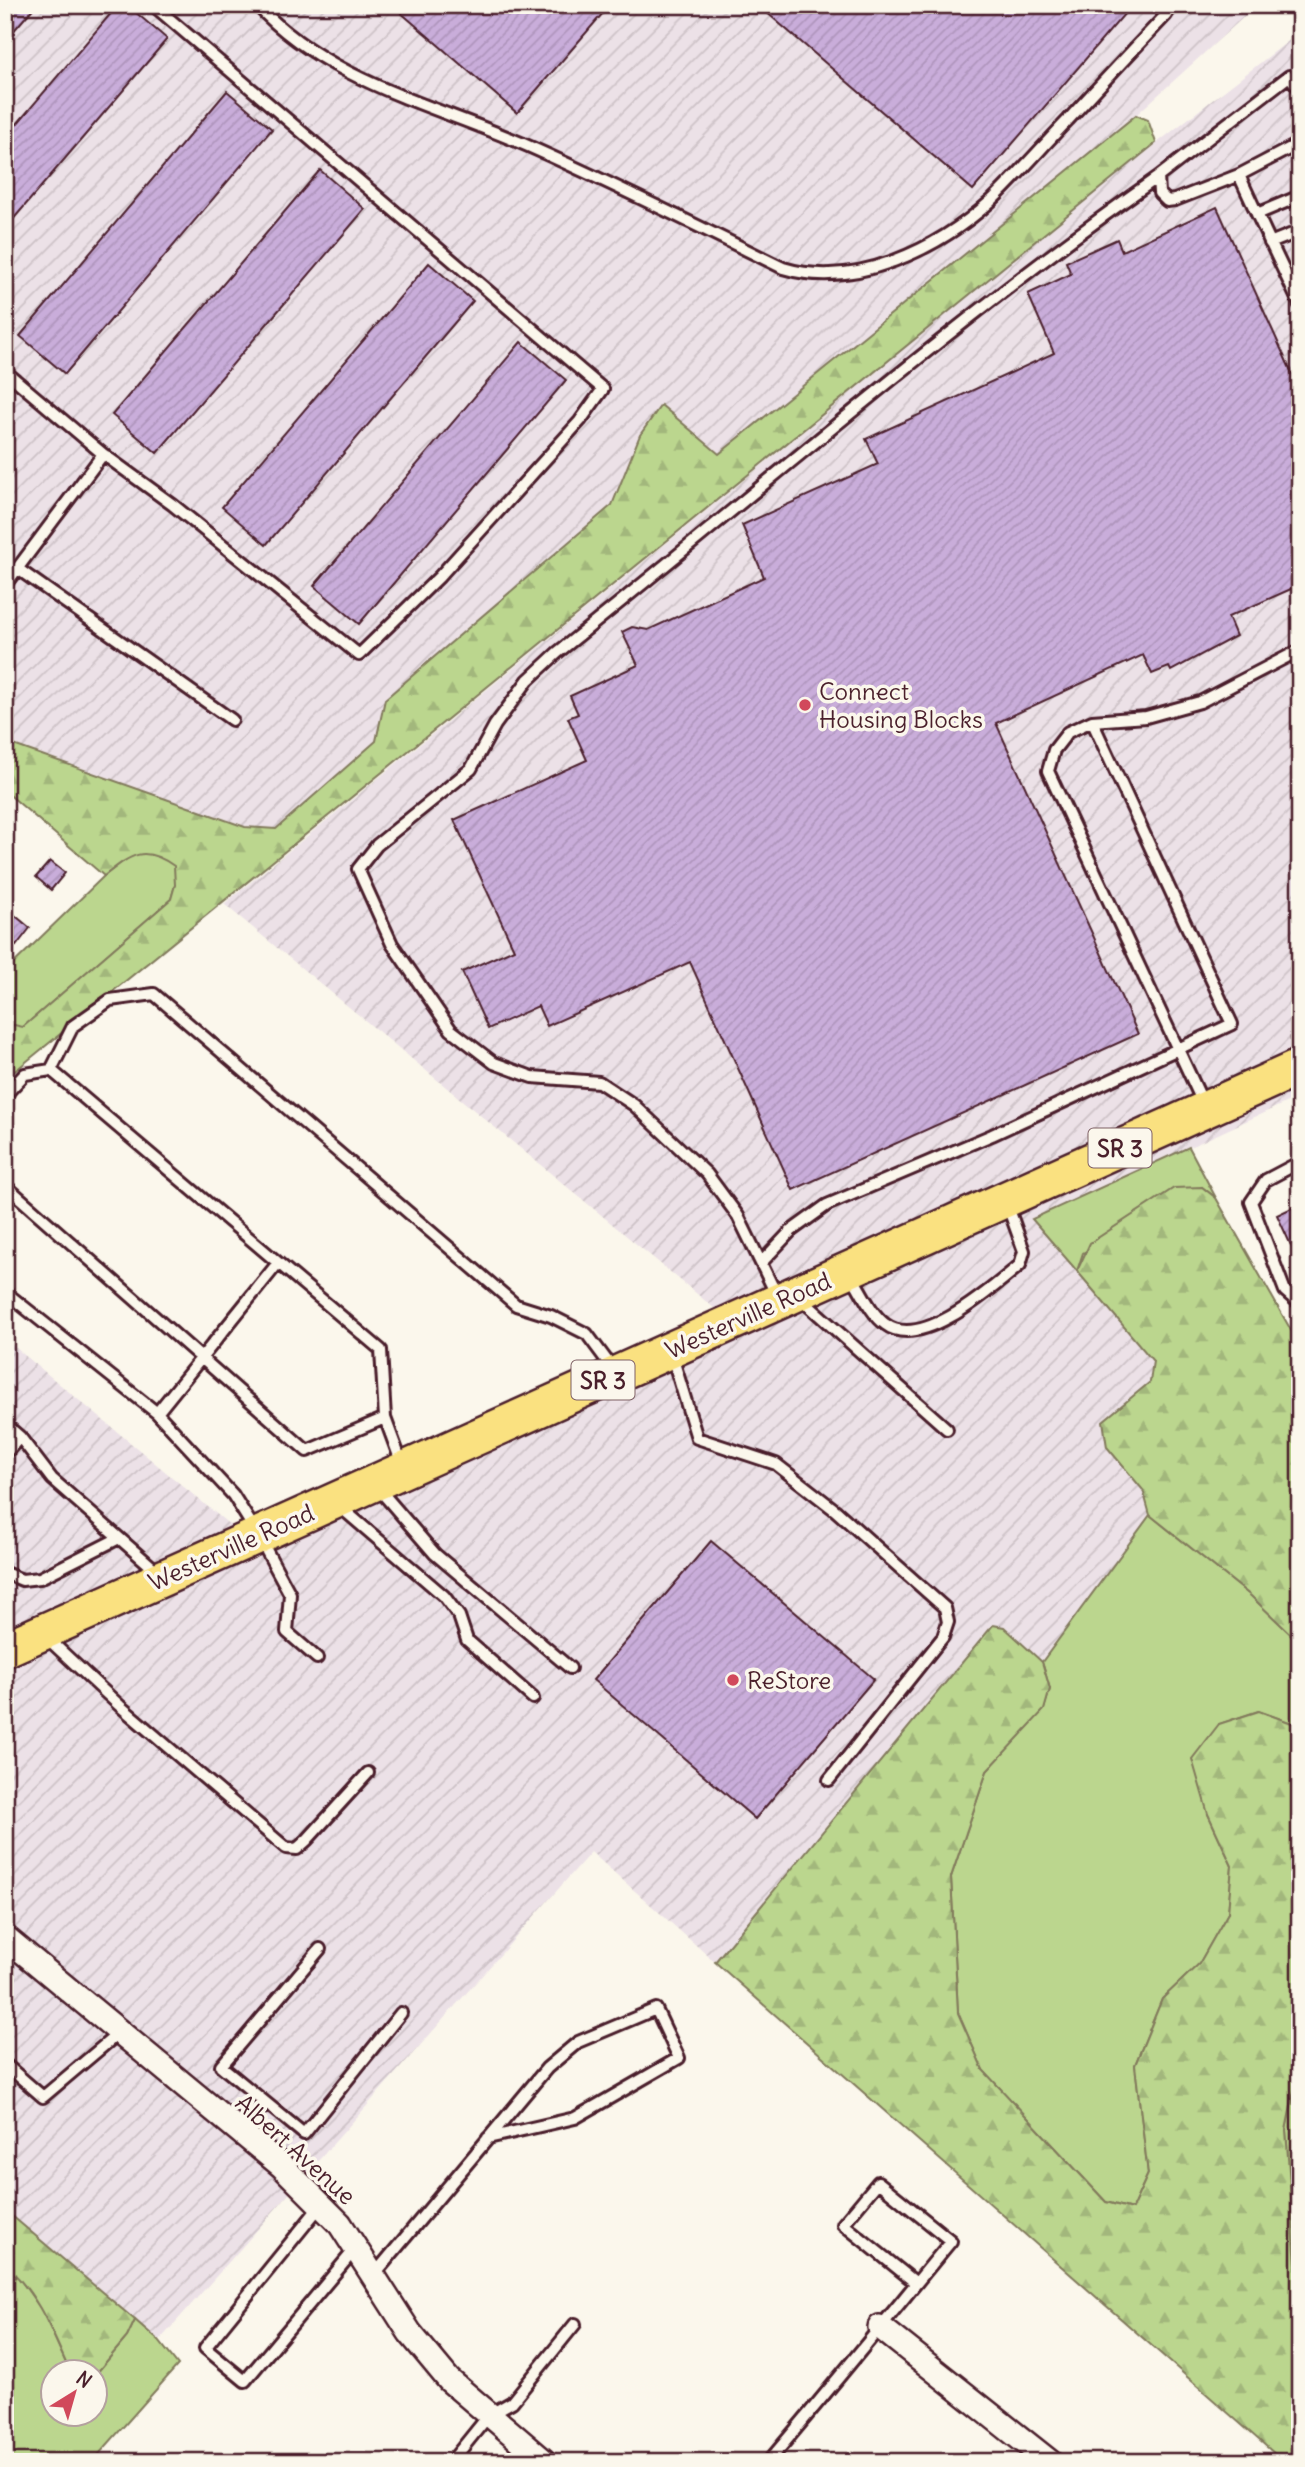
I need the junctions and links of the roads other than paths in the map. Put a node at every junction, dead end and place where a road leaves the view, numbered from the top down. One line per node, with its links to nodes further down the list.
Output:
1 (153, 5): 14 (lane)
2 (257, 5): 3 (lane)
3 (1172, 5)
4 (1300, 89): 7 (lane)
5 (1300, 143): 6 (lane)
6 (1239, 175): 7 (lane); 9 (lane)
7 (1158, 177): 29 (lane)
8 (1300, 196): 9 (lane)
9 (1257, 214): 11 (lane)
10 (1300, 231): 11 (lane)
11 (1270, 243): 12 (lane)
12 (1300, 304)
13 (5, 371): 14 (lane)
14 (103, 454): 15 (lane)
15 (18, 569): 16 (lane); 18 (lane)
16 (5, 585)
17 (1300, 650): 19 (lane)
18 (232, 720)
19 (1092, 721): 20 (lane); 20 (lane)
20 (1177, 1049): 24 (lane); 29 (lane)
21 (51, 1070): 23 (lane); 28 (lane); 36 (lane)
22 (1298, 1073): 24 (main road, Westerville Road / SR 3)
23 (5, 1095)
24 (1206, 1109): 27 (main road, Westerville Road / SR 3)
25 (1300, 1162): 33 (lane)
26 (5, 1185): 35 (lane)
27 (1005, 1199): 30 (main road, Westerville Road / SR 3); 30 (lane)
28 (278, 1263): 35 (lane); 38 (lane)
29 (761, 1263): 32 (lane)
30 (848, 1270): 32 (main road, Westerville Road / SR 3)
31 (5, 1292): 37 (lane)
32 (787, 1297): 34 (main road, Westerville Road / SR 3); 40 (lane)
33 (1300, 1304)
34 (670, 1350): 36 (main road, Westerville Road / SR 3); 55 (lane)
35 (200, 1357): 37 (lane); 38 (lane)
36 (617, 1374): 43 (main road, Westerville Road / SR 3)
37 (157, 1413): 45 (lane)
38 (386, 1418): 43 (lane)
39 (5, 1424): 41 (lane)
40 (947, 1429)
41 (20, 1437): 42 (lane); 46 (lane)
42 (5, 1454)
43 (389, 1476): 44 (main road, Westerville Road / SR 3); 52 (lane)
44 (333, 1501): 45 (main road, Westerville Road / SR 3); 53 (lane)
45 (258, 1535): 48 (main road, Westerville Road / SR 3); 51 (lane)
46 (119, 1538): 47 (lane); 48 (lane)
47 (5, 1573)
48 (164, 1577): 49 (main road, Westerville Road / SR 3)
49 (41, 1633): 50 (main road, Westerville Road / SR 3); 54 (lane)
50 (5, 1648)
51 (317, 1658)
52 (570, 1668)
53 (533, 1698)
54 (368, 1773)
55 (829, 1780)
56 (5, 1937): 59 (street, Albert Avenue)
57 (320, 1949): 61 (lane)
58 (401, 2013): 61 (lane)
59 (120, 2032): 60 (lane); 62 (street, Albert Avenue)
60 (5, 2064)
61 (265, 2104): 62 (lane)
62 (241, 2133): 64 (street, Albert Avenue)
63 (488, 2138): 63 (lane); 66 (lane)
64 (321, 2205): 65 (street, Albert Avenue); 65 (lane)
65 (356, 2248): 66 (street, Albert Avenue)
66 (374, 2275): 70 (street, Albert Avenue)
67 (916, 2283): 67 (lane); 69 (lane)
68 (575, 2324): 70 (lane)
69 (880, 2327): 73 (lane); 74 (street)
70 (489, 2415): 71 (lane); 72 (street, Albert Avenue)
71 (451, 2462)
72 (545, 2462)
73 (768, 2462)
74 (1050, 2462)

